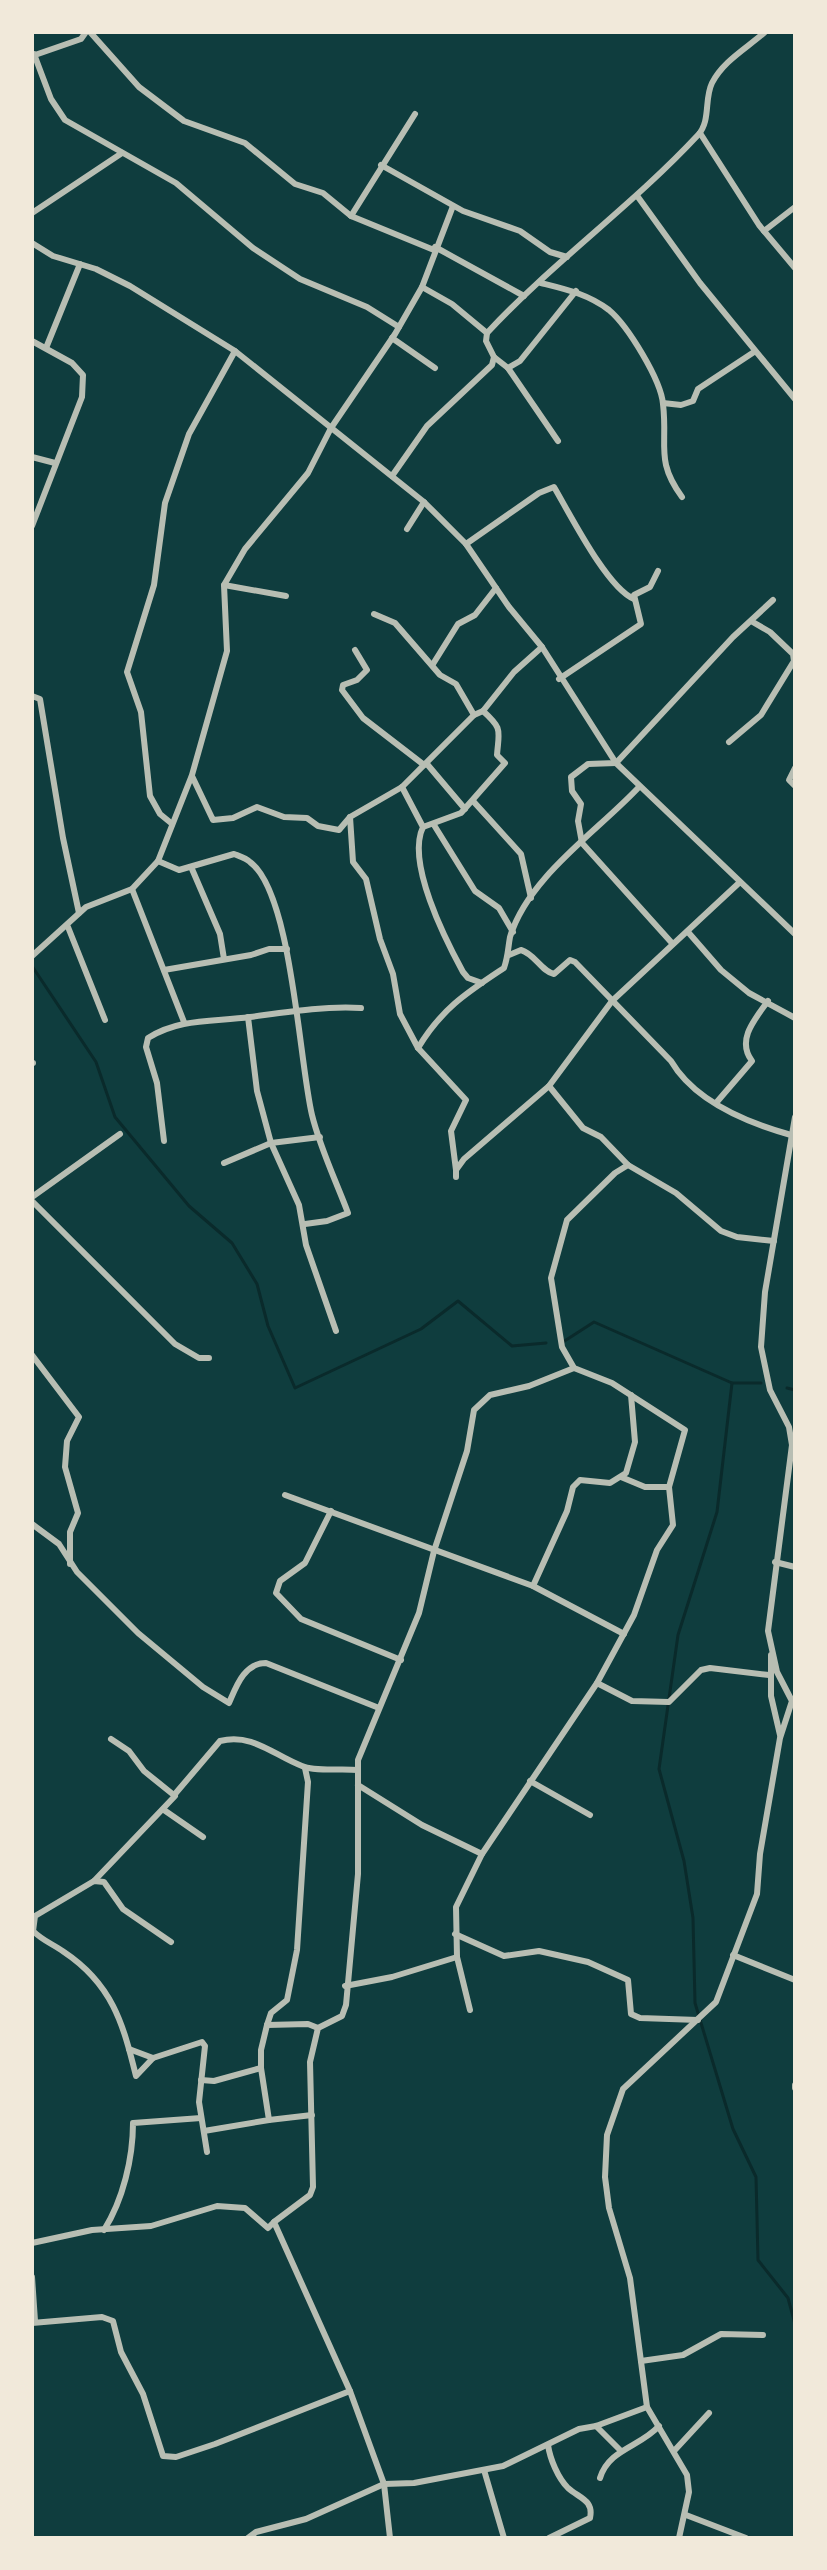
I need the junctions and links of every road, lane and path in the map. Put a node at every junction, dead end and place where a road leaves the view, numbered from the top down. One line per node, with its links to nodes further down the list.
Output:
1 (88, 32): 3 (street); 12 (street)
2 (765, 32): 5 (street)
3 (33, 55): 6 (street)
4 (415, 114): 7 (street)
5 (700, 133): 8 (street); 13 (street)
6 (122, 153): 11 (street); 25 (street)
7 (381, 165): 9 (street); 12 (street)
8 (638, 197): 17 (street); 31 (street)
9 (453, 206): 15 (street); 16 (street)
10 (795, 207): 13 (street)
11 (32, 213)
12 (351, 216): 15 (street)
13 (764, 231): 19 (street)
14 (32, 243): 18 (street)
15 (434, 248): 22 (street); 24 (street)
16 (550, 252): 17 (street); 20 (street)
17 (567, 257): 20 (street)
18 (80, 264): 29 (street); 30 (street)
19 (794, 266)
20 (556, 267): 21 (street)
21 (541, 283): 23 (street); 24 (street)
22 (422, 287): 25 (street); 26 (street)
23 (576, 291): 34 (street); 36 (street)
24 (524, 296): 26 (street)
25 (399, 327): 27 (street)
26 (487, 333): 32 (street)
27 (392, 338): 33 (street); 37 (street)
28 (32, 341): 29 (street)
29 (46, 348): 40 (street)
30 (235, 351): 37 (street); 73 (street)
31 (754, 352): 35 (street); 36 (street)
32 (494, 357): 34 (street); 41 (street)
33 (435, 368)
34 (508, 368): 38 (street)
35 (795, 399)
36 (663, 403): 42 (street)
37 (331, 428): 41 (street); 48 (street)
38 (558, 441)
39 (32, 457): 40 (street)
40 (55, 463): 44 (street)
41 (392, 476): 43 (street)
42 (682, 497)
43 (424, 502): 45 (street); 46 (street)
44 (32, 526)
45 (407, 529)
46 (466, 544): 49 (street); 51 (street)
47 (658, 571): 51 (street)
48 (224, 585): 50 (street); 66 (street)
49 (496, 588): 55 (street); 57 (street)
50 (286, 596)
51 (634, 599): 58 (street)
52 (773, 600): 54 (street)
53 (374, 614): 57 (street)
54 (751, 621): 62 (street); 63 (street)
55 (542, 647): 58 (street); 60 (street)
56 (355, 650): 64 (street)
57 (433, 664): 61 (street)
58 (559, 679): 63 (street)
59 (32, 696): 82 (street)
60 (483, 711): 61 (street); 70 (street)
61 (474, 715): 64 (street)
62 (729, 742)
63 (616, 763): 69 (street); 76 (street)
64 (426, 764): 68 (street); 71 (street)
65 (795, 768): 67 (street)
66 (192, 775): 72 (street); 73 (street)
67 (795, 786)
68 (402, 787): 72 (street); 75 (street)
69 (639, 787): 76 (street); 79 (street)
70 (473, 801): 71 (street); 81 (street)
71 (465, 809): 74 (street)
72 (350, 817): 102 (street)
73 (171, 823): 77 (street)
74 (434, 825): 75 (street); 84 (street)
75 (423, 827): 93 (street)
76 (582, 843): 81 (street); 87 (street)
77 (158, 861): 78 (street); 80 (street)
78 (192, 869): 88 (street); 91 (street)
79 (740, 882): 85 (street); 86 (street)
80 (132, 889): 82 (street); 92 (street)
81 (531, 898): 84 (street)
82 (79, 913): 83 (street)
83 (68, 927): 90 (street); 100 (street)
84 (513, 932): 89 (street)
85 (688, 932): 87 (street); 95 (street)
86 (795, 934)
87 (671, 942): 94 (street)
88 (287, 949): 91 (street); 96 (street)
89 (509, 955): 93 (street); 94 (street)
90 (32, 956)
91 (224, 959): 92 (street)
92 (164, 970): 101 (street)
93 (482, 983): 102 (street)
94 (612, 1001): 103 (street); 104 (street)
95 (768, 1001): 99 (street); 104 (street)
96 (299, 1008): 97 (street); 98 (street); 108 (street)
97 (361, 1008)
98 (248, 1017): 101 (street); 110 (street)
99 (795, 1018)
100 (105, 1020)
101 (184, 1022): 109 (street)
102 (418, 1048): 103 (street)
103 (549, 1086): 112 (street)
104 (716, 1103): 107 (street)
105 (795, 1117): 107 (street)
106 (120, 1134): 113 (street)
107 (791, 1135): 115 (street)
108 (320, 1137): 110 (street); 114 (street)
109 (164, 1141)
110 (271, 1143): 111 (street); 114 (street)
111 (224, 1163)
112 (628, 1165): 115 (street); 119 (street)
113 (32, 1199): 118 (street)
114 (305, 1224): 116 (street)
115 (774, 1241): 122 (street)
116 (336, 1331)
117 (32, 1355): 129 (street)
118 (209, 1358)
119 (574, 1368): 120 (street); 127 (street)
120 (631, 1395): 121 (street); 123 (street)
121 (621, 1477): 123 (street); 131 (street)
122 (791, 1479): 128 (street)
123 (669, 1487): 132 (street)
124 (285, 1495): 125 (street)
125 (331, 1511): 127 (street); 134 (street)
126 (32, 1524): 129 (street)
127 (434, 1551): 131 (street); 134 (street)
128 (775, 1562): 130 (street); 133 (street)
129 (70, 1564): 138 (street)
130 (795, 1567)
131 (533, 1586): 132 (street)
132 (624, 1634): 136 (street)
133 (771, 1652): 135 (street); 137 (street)
134 (401, 1660): 138 (street)
135 (769, 1675): 136 (street); 139 (street)
136 (597, 1683): 143 (street)
137 (793, 1702): 139 (street)
138 (379, 1708): 142 (street)
139 (780, 1738): 153 (street)
140 (111, 1739): 145 (street)
141 (305, 1768): 142 (street); 145 (street); 159 (street)
142 (358, 1770): 144 (street)
143 (530, 1781): 147 (street); 149 (street)
144 (358, 1785): 149 (street); 156 (street)
145 (175, 1794): 146 (street)
146 (164, 1810): 148 (street); 150 (street)
147 (590, 1815)
148 (203, 1837)
149 (482, 1854): 151 (street)
150 (94, 1881): 152 (street); 161 (street)
151 (455, 1934): 154 (street); 158 (street)
152 (171, 1942)
153 (733, 1955): 155 (street); 158 (street)
154 (457, 1957): 156 (street); 157 (street)
155 (795, 1980)
156 (345, 1986): 160 (street)
157 (470, 2010)
158 (698, 2020): 176 (street)
159 (267, 2025): 160 (street); 163 (street)
160 (318, 2028): 165 (street)
161 (129, 2049): 162 (street); 162 (street)
162 (153, 2058): 164 (street)
163 (261, 2068): 164 (street); 167 (street)
164 (201, 2080): 166 (street)
165 (312, 2115): 167 (street); 170 (street)
166 (201, 2118): 168 (street); 171 (street)
167 (269, 2120): 168 (street)
168 (204, 2131): 169 (street)
169 (207, 2152)
170 (274, 2222): 171 (street); 177 (street)
171 (104, 2230): 172 (street)
172 (32, 2243)
173 (32, 2277): 174 (street)
174 (34, 2322): 177 (street)
175 (763, 2335): 176 (street)
176 (641, 2361): 178 (street)
177 (350, 2391): 187 (street)
178 (647, 2407): 180 (street); 181 (street)
179 (709, 2413): 184 (street)
180 (596, 2426): 182 (street); 183 (street)
181 (659, 2426): 183 (street); 184 (street)
182 (548, 2445): 185 (street); 192 (street)
183 (621, 2451): 186 (street)
184 (674, 2451): 188 (street)
185 (484, 2470): 187 (street); 191 (street)
186 (600, 2478)
187 (384, 2484): 189 (street); 190 (street)
188 (686, 2515): 193 (street); 194 (street)
189 (248, 2538)
190 (390, 2538)
191 (504, 2538)
192 (549, 2538)
193 (679, 2538)
194 (746, 2538)

